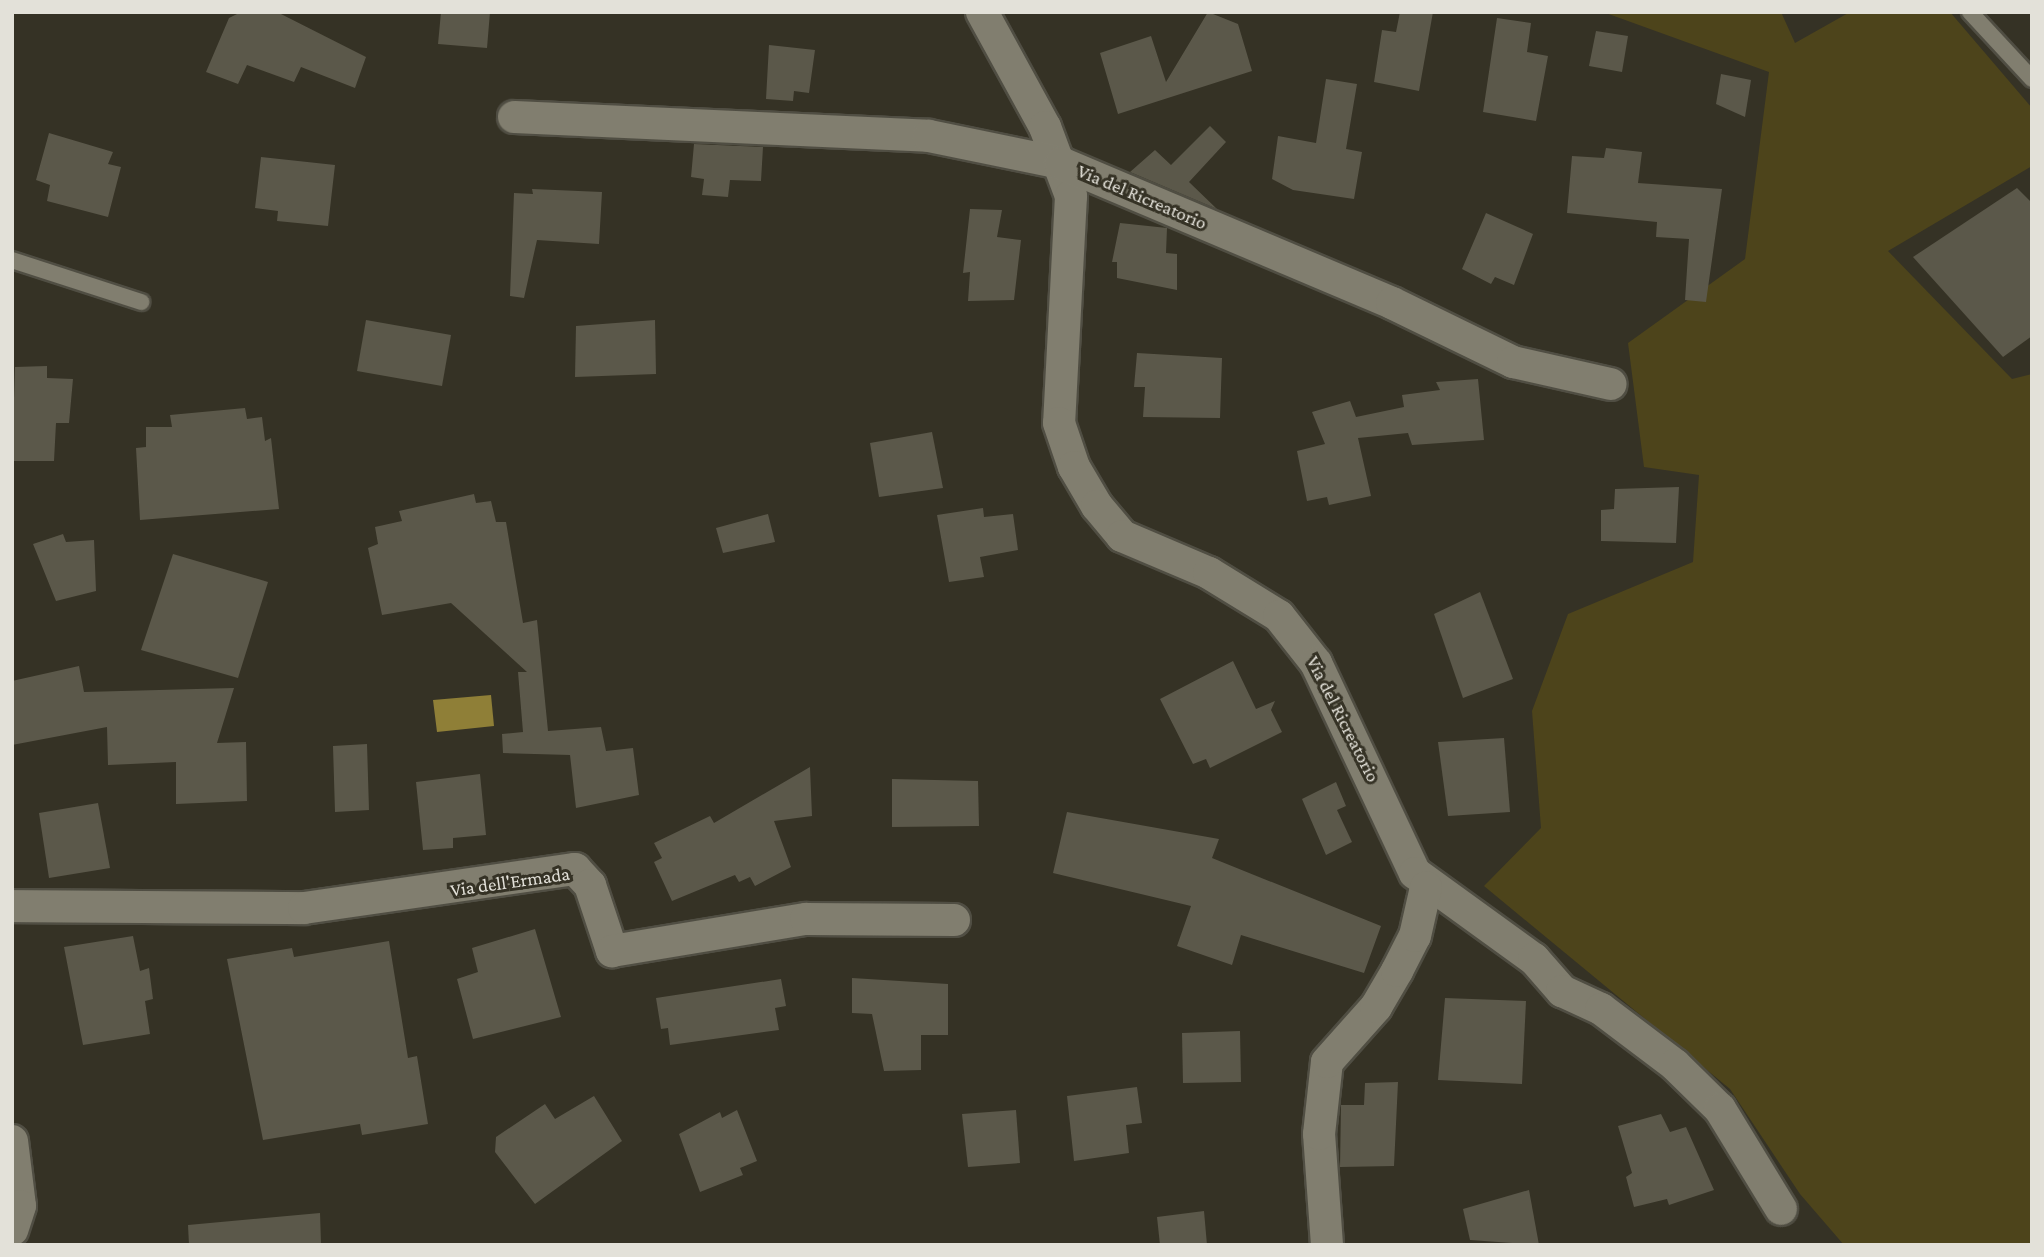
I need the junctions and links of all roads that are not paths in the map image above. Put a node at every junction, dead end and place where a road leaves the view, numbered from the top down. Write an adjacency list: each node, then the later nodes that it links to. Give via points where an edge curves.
1 (982, 12): 5 (street, Via del Ricreatorio)
2 (1970, 12): 3 (lane)
3 (2032, 79)
4 (514, 117): 5 (street, Via del Ricreatorio, via 929,136)
5 (1061, 163): 8 (street, Via del Ricreatorio, via 1392,303 1513,362); 9 (street, Via del Ricreatorio, via 1071,196 1059,423 1074,467 1122,536 1247,592 1300,639)
6 (12, 260): 7 (lane)
7 (141, 302)
8 (1611, 384)
9 (1426, 887): 13 (street, Via del Ricreatorio, via 1534,959 1562,991 1601,1009 1675,1065 1720,1109); 15 (street, via 1415,936 1397,971 1376,1007 1327,1062 1319,1134)
10 (12, 906): 11 (street, Via dell'Ermada, via 304,908 575,869 590,884 612,951 806,919)
11 (954, 920)
12 (12, 1141): 14 (street, via 20,1206)
13 (1781, 1209)
14 (12, 1230)
15 (1327, 1245)

